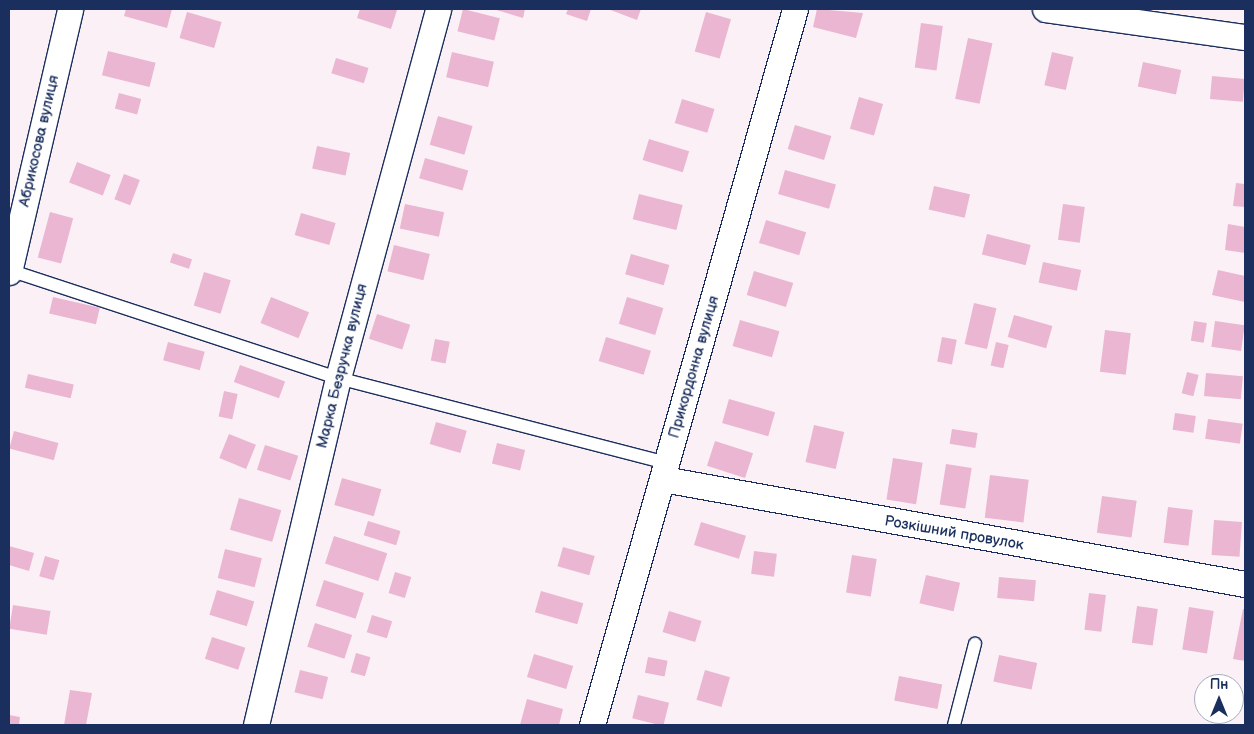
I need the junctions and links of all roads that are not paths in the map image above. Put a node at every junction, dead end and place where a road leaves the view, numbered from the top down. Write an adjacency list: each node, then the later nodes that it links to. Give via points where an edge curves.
1 (70, 9): 6 (street, Абрикосова вулиця)
2 (438, 9): 7 (street, Марка Безручка вулиця)
3 (795, 9): 8 (street, Прикордонна вулиця)
4 (1045, 9): 5 (street)
5 (1245, 37)
6 (9, 271): 7 (lane)
7 (338, 378): 8 (lane); 11 (street, Марка Безручка вулиця)
8 (665, 471): 9 (street, Розкішний провулок); 12 (street, Прикордонна вулиця)
9 (1245, 584)
10 (975, 644): 13 (lane)
11 (256, 725)
12 (592, 725)
13 (954, 725)

